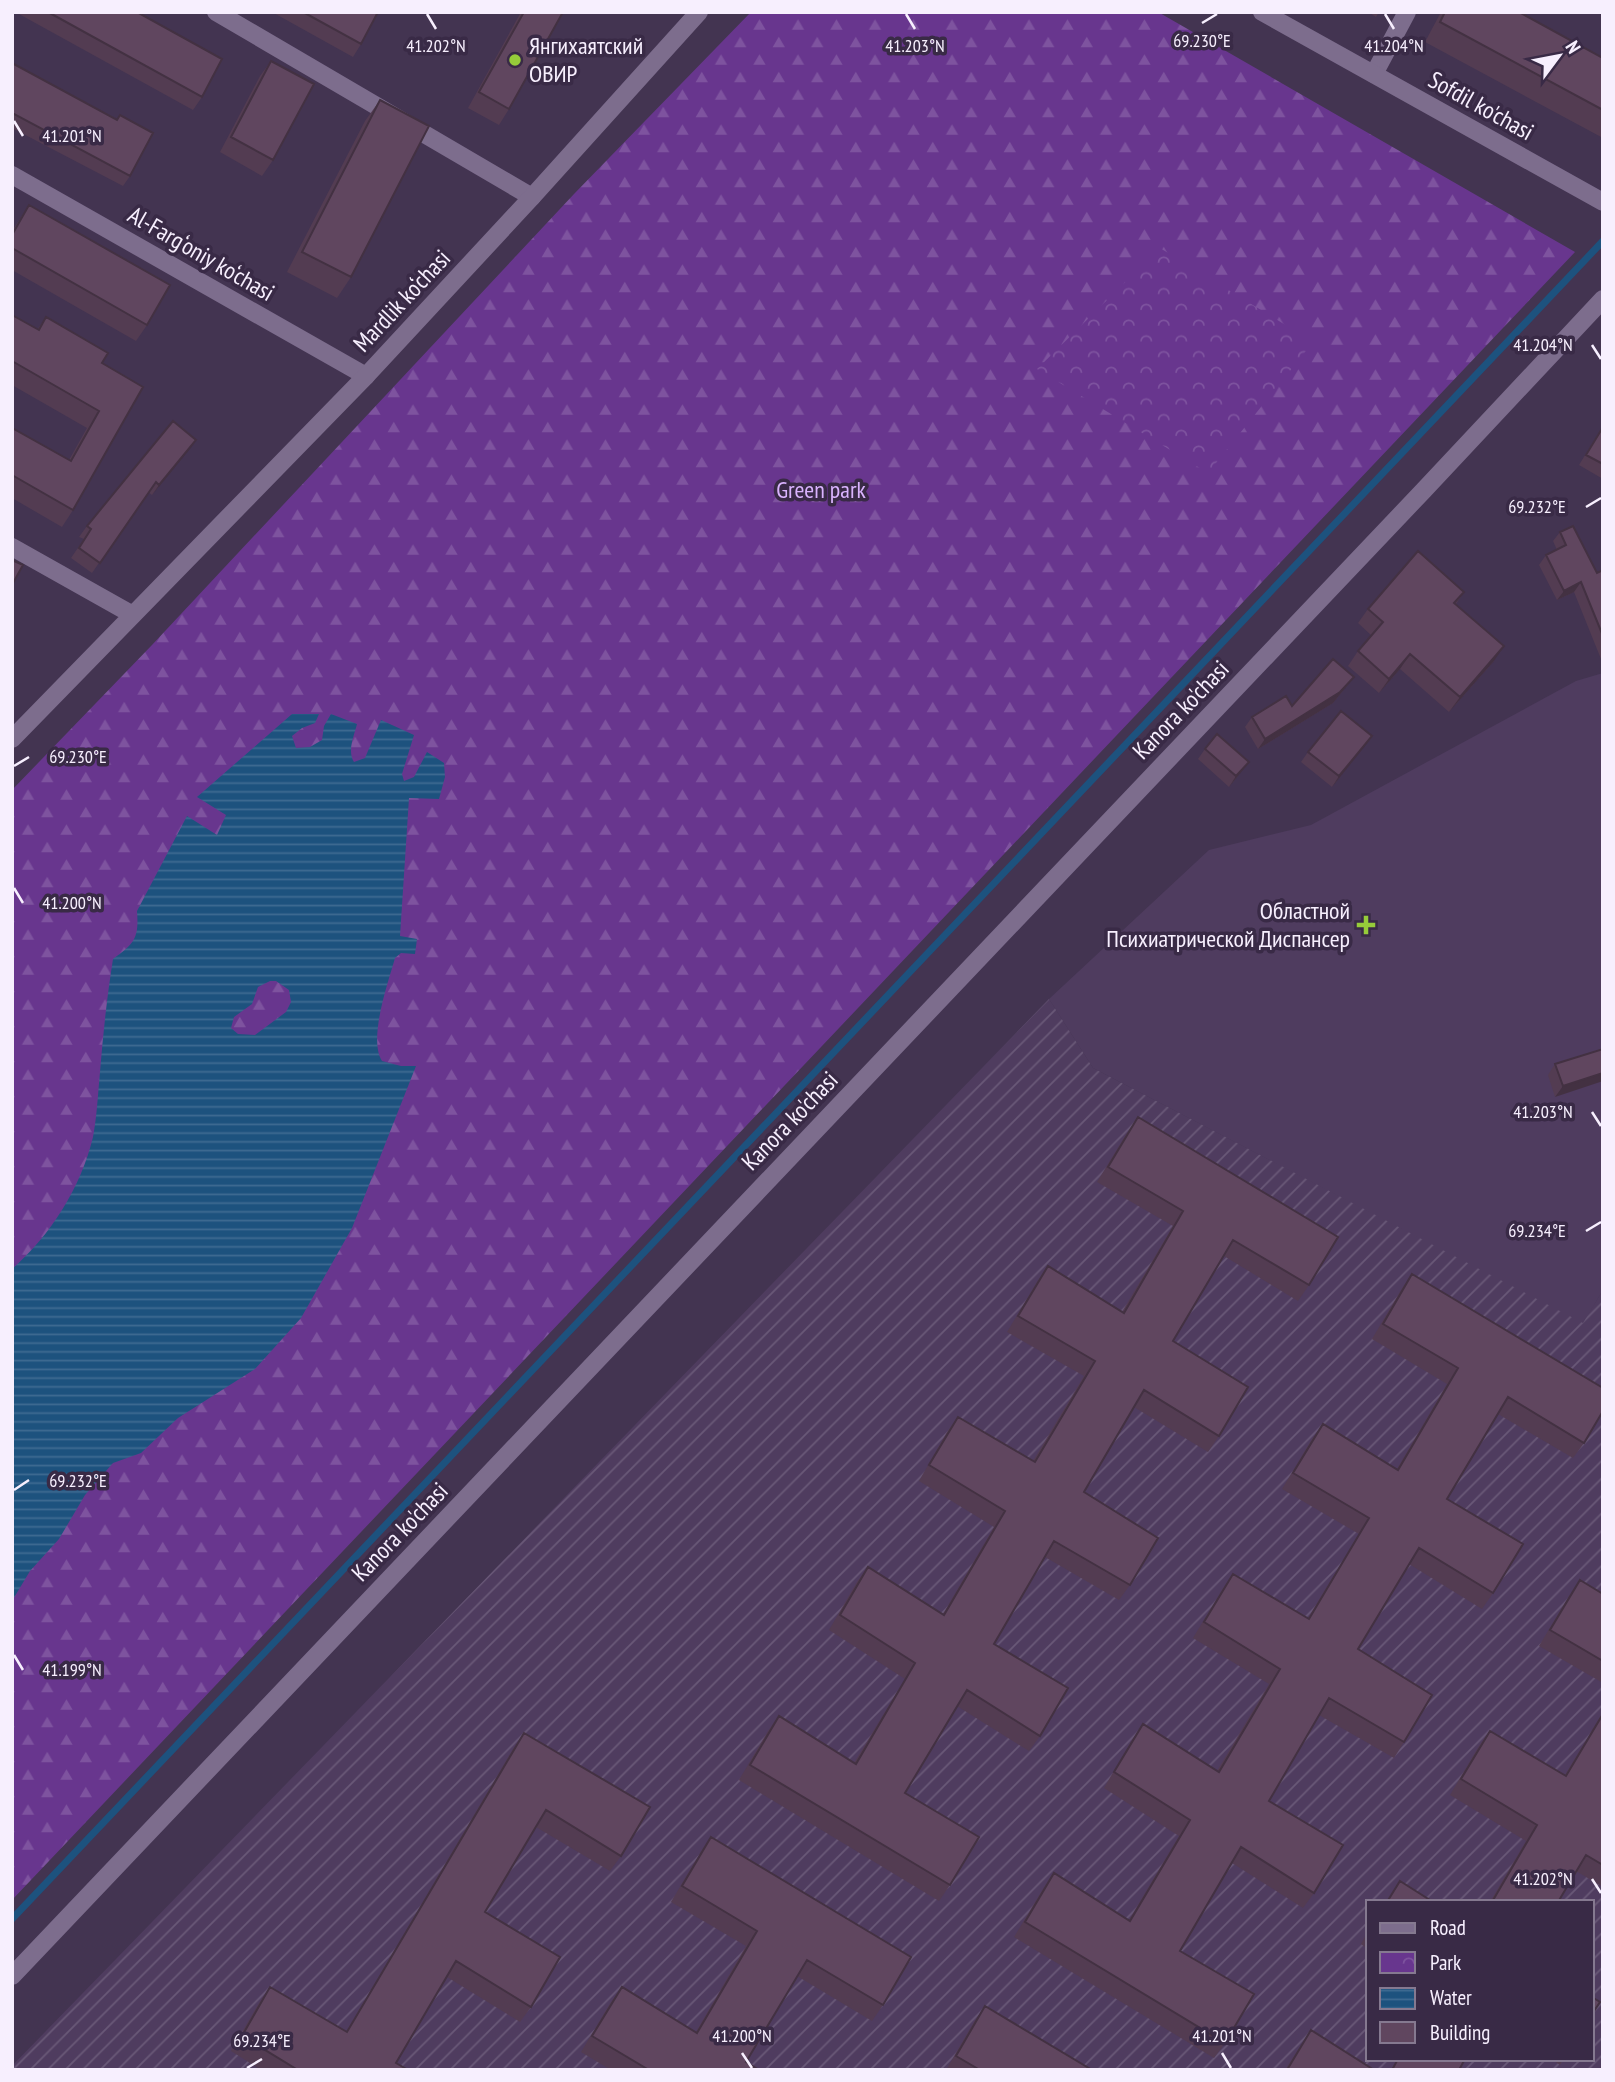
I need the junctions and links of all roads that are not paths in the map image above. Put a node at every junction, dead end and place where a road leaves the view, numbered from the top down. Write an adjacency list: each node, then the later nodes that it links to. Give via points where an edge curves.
1 (216, 12): 7 (street)
2 (699, 12): 7 (street, Mardlik ko‘chasi)
3 (1262, 12): 5 (street, Sofdil ko'chasi)
4 (1407, 12): 5 (street)
5 (1374, 74): 8 (street, Sofdil ko'chasi)
6 (12, 175): 10 (street, Al-Farg‘oniy ko‘chasi)
7 (532, 197): 10 (street, Mardlik ko‘chasi)
8 (1603, 202)
9 (1603, 299): 14 (street, Kanora ko'chasi)
10 (366, 376): 12 (street, Mardlik ko‘chasi)
11 (12, 547): 12 (street)
12 (133, 615): 13 (street, Mardlik ko‘chasi)
13 (12, 739)
14 (12, 1976)

